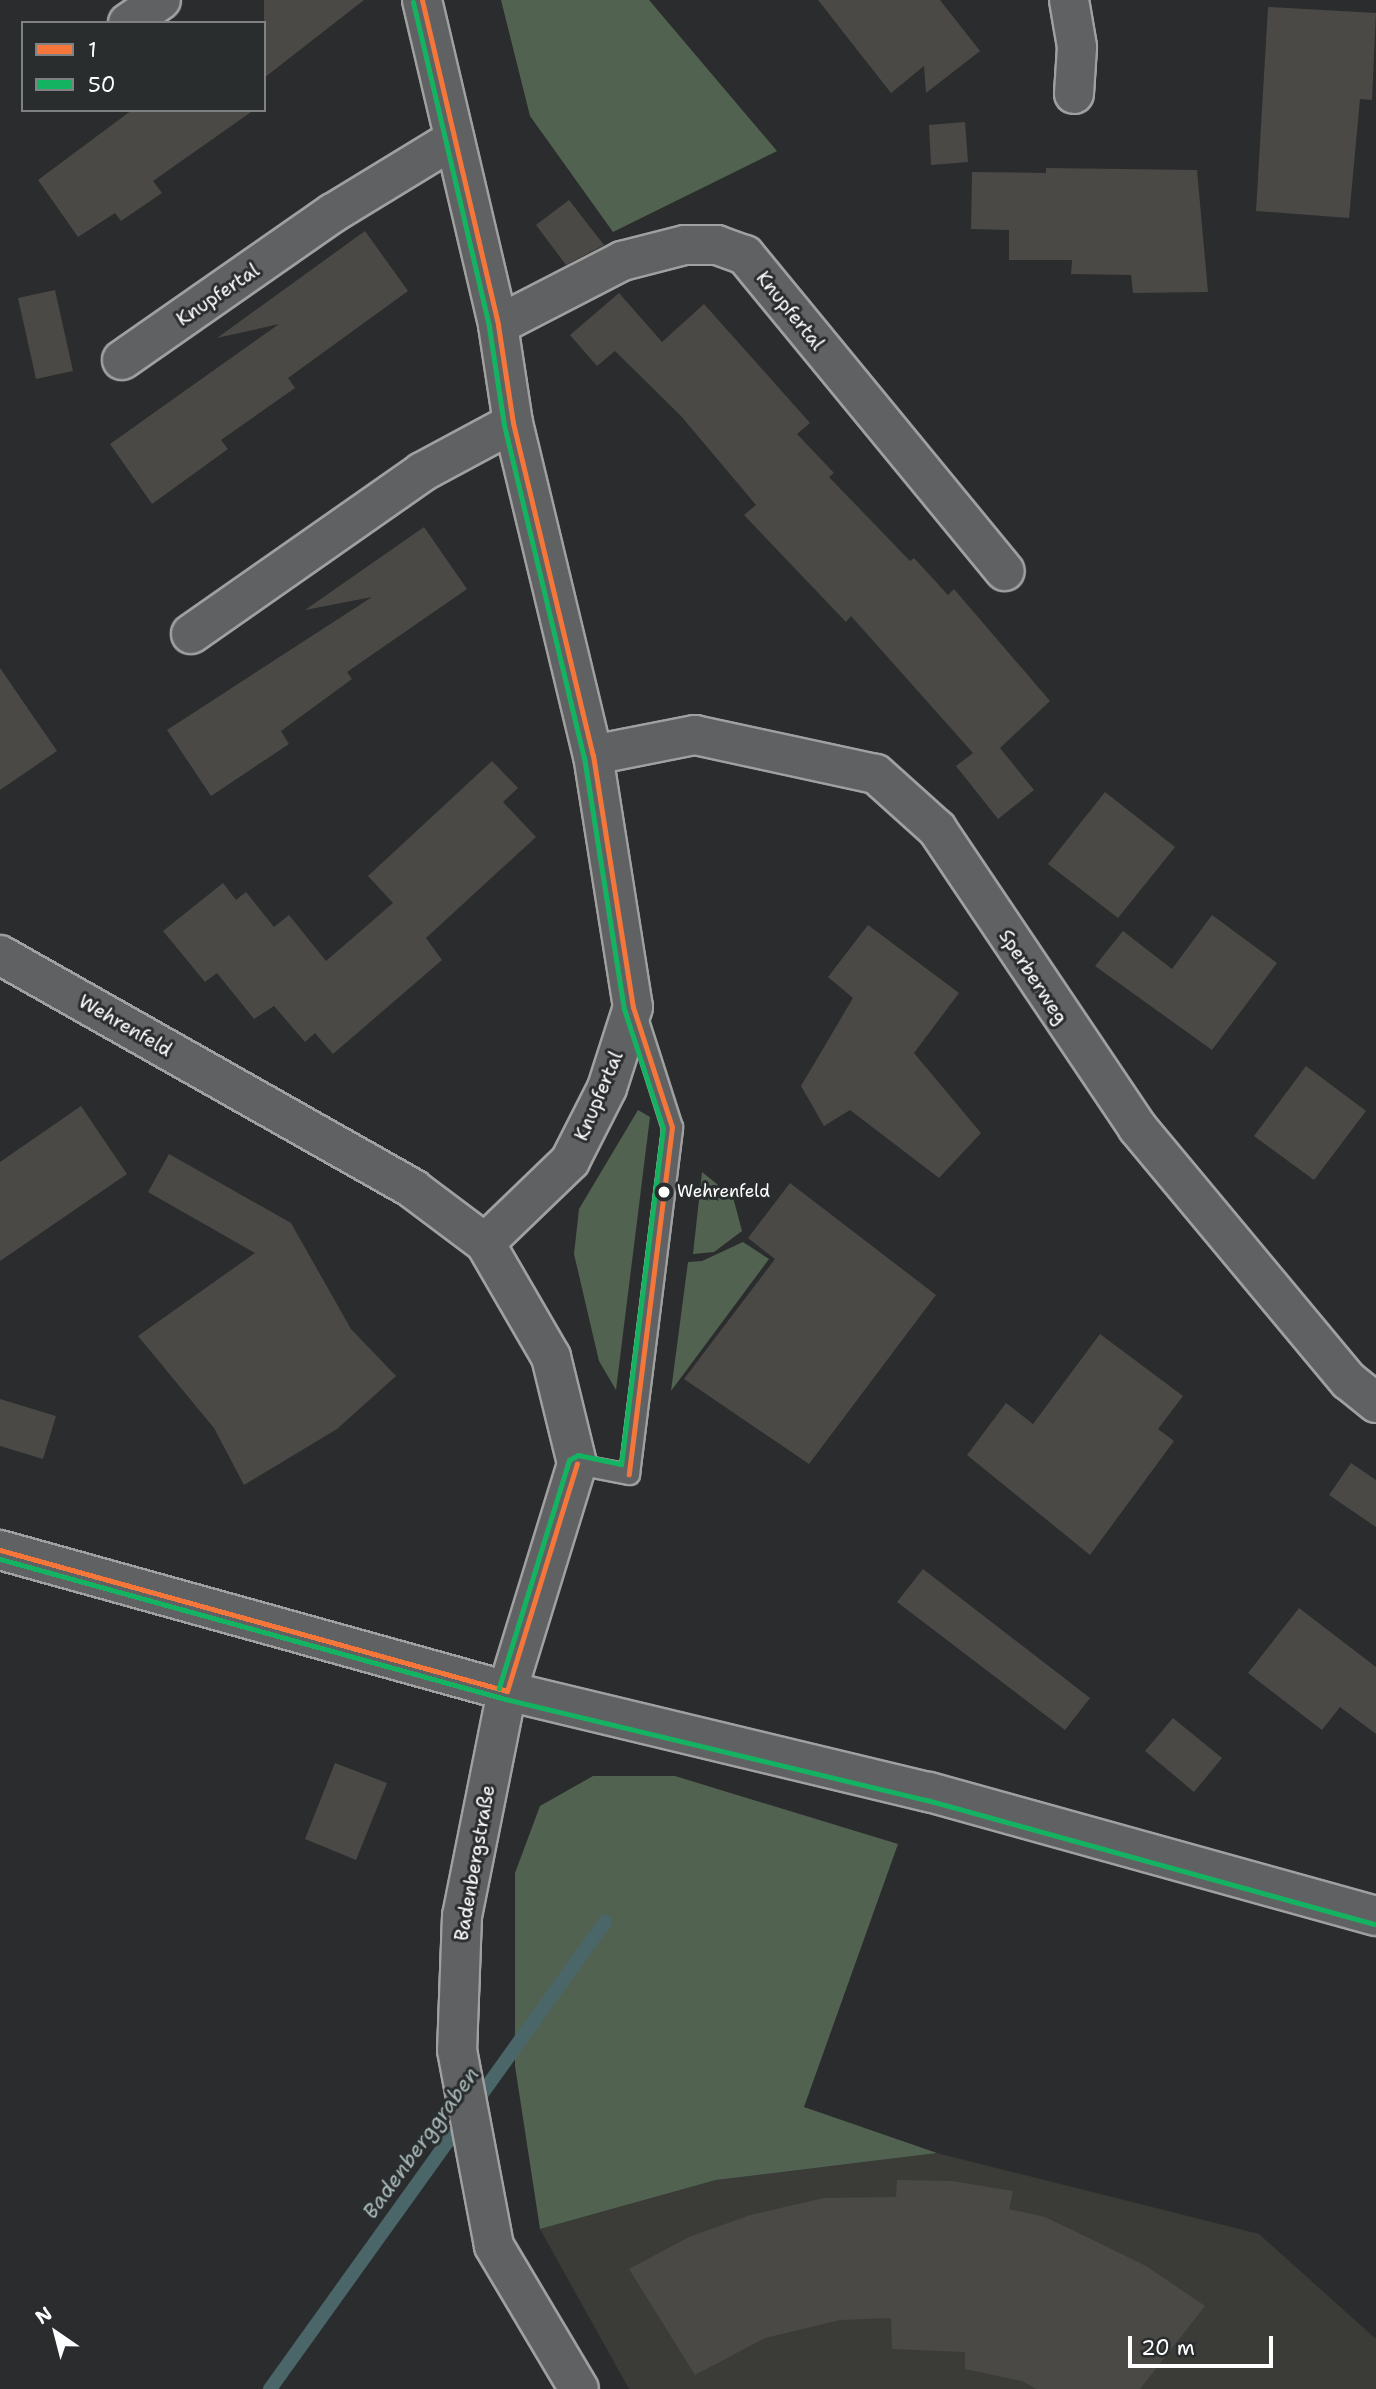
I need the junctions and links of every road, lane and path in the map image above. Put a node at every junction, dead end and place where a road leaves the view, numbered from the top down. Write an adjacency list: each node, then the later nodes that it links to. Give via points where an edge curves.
1 (161, 0): 4 (street)
2 (422, 0): 6 (street, Knupfertal)
3 (1069, 0): 5 (street, via 1077,47)
4 (131, 21)
5 (1074, 94)
6 (454, 139): 7 (street, Knupfertal); 8 (street, Knupfertal, via 333,213)
7 (498, 325): 9 (street, Knupfertal); 10 (street, Knupfertal, via 622,261 684,245 717,245 745,255)
8 (122, 360)
9 (513, 423): 11 (street, via 422,472); 12 (street, Knupfertal)
10 (1005, 571)
11 (191, 634)
12 (593, 755): 14 (street, Knupfertal); 16 (street, Sperberweg, via 695,735 876,774 937,829 1137,1127 1349,1381)
13 (0, 955): 15 (street, Wehrenfeld, via 413,1189)
14 (633, 1007): 15 (street, Knupfertal, via 607,1088 570,1161); 17 (lane, via 672,1127 629,1474)
15 (485, 1243): 17 (street, Wehrenfeld, via 551,1357)
16 (1376, 1403)
17 (577, 1464): 19 (street)
18 (0, 1550): 19 (street)
19 (507, 1691): 20 (street, via 929,1792); 21 (street, Badenbergstraße, via 462,1916 457,2050 494,2246)
20 (1376, 1916)
21 (579, 2389)

